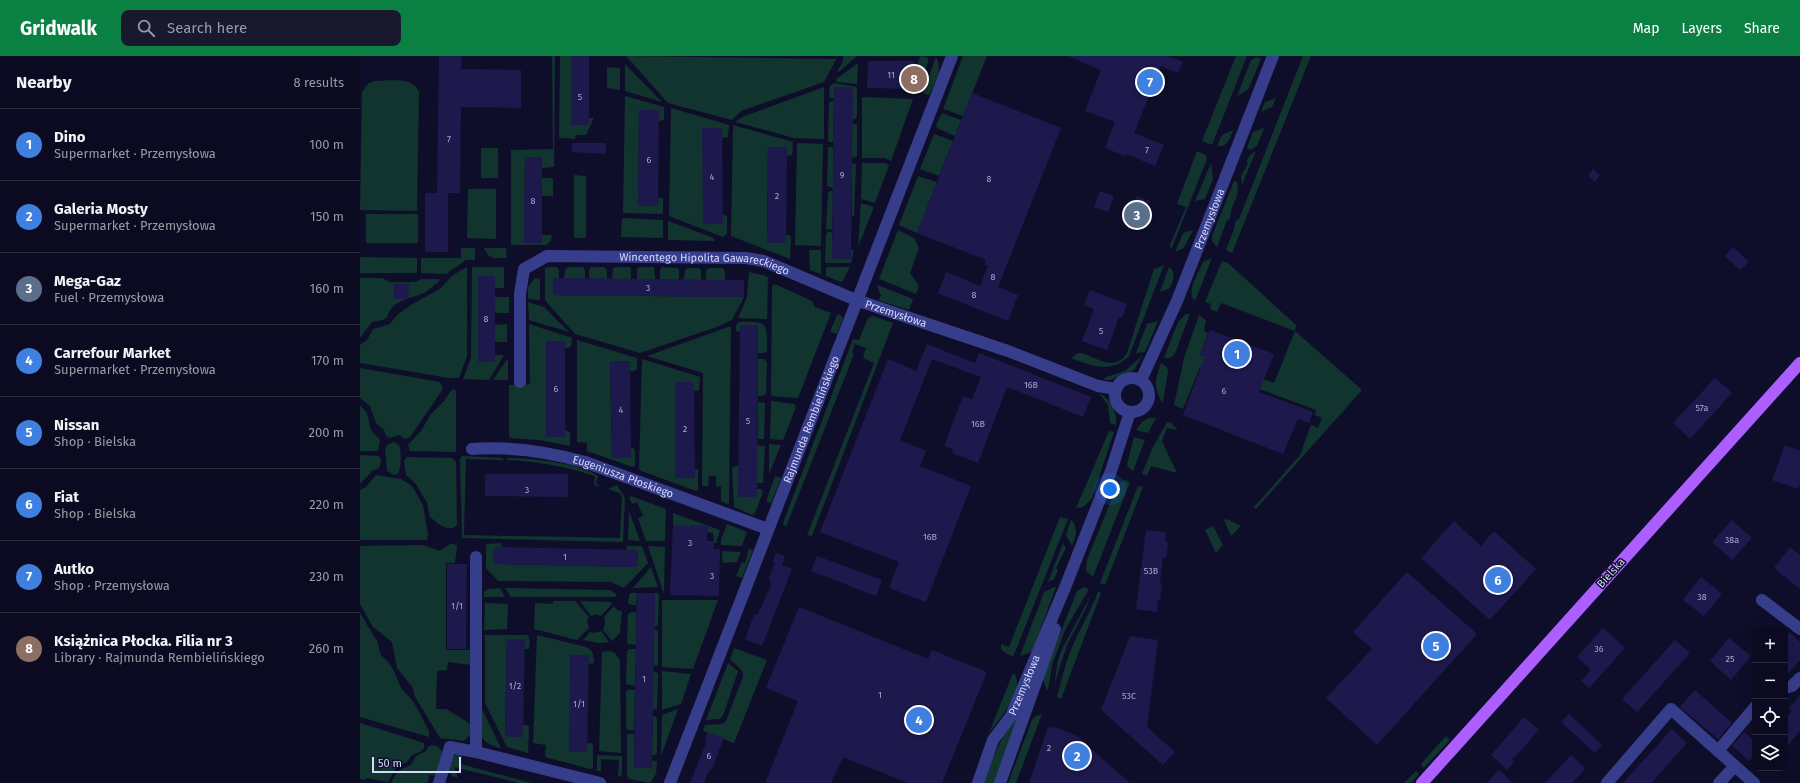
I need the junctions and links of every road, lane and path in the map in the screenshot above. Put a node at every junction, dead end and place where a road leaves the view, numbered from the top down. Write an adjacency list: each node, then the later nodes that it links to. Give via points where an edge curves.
1 (952, 56): 3 (street, Rajmunda Rembielińskiego)
2 (1273, 56): 5 (street, Przemysłowa, via 1177,301)
3 (856, 300): 6 (street, Wincentego Hipolita Gawareckiego, via 764,261 746,258 547,256 524,270 520,294); 7 (street, Przemysłowa, via 913,317 1098,386); 10 (street, Rajmunda Rembielińskiego)
4 (1800, 364): 26 (main road, Bielska)
5 (1141, 380): 7 (street, via 1127,379); 8 (street, via 1147,386 1148,401 1138,411)
6 (520, 382)
7 (1116, 389): 8 (street, via 1118,404)
8 (1130, 412): 12 (street, Przemysłowa, via 1111,471)
9 (472, 449): 10 (street, Eugeniusza Płoskiego, via 503,448 579,460)
10 (768, 529): 23 (street, Rajmunda Rembielińskiego)
11 (476, 557): 19 (street)
12 (1066, 585): 24 (street, Przemysłowa, via 1011,716 993,740); 25 (street, Przemysłowa, via 1055,631)
13 (1762, 600): 14 (street)
14 (1800, 629)
15 (1800, 678): 16 (street)
16 (1788, 687)
17 (1752, 711): 18 (street)
18 (1718, 751): 20 (street); 27 (street, via 1671,710)
19 (476, 752): 21 (street, via 450,747); 22 (street)
20 (1735, 766): 28 (street); 29 (street)
21 (440, 783)
22 (600, 783)
23 (670, 783)
24 (978, 783)
25 (1000, 783)
26 (1422, 783)
27 (1607, 783)
28 (1719, 783)
29 (1754, 783)

